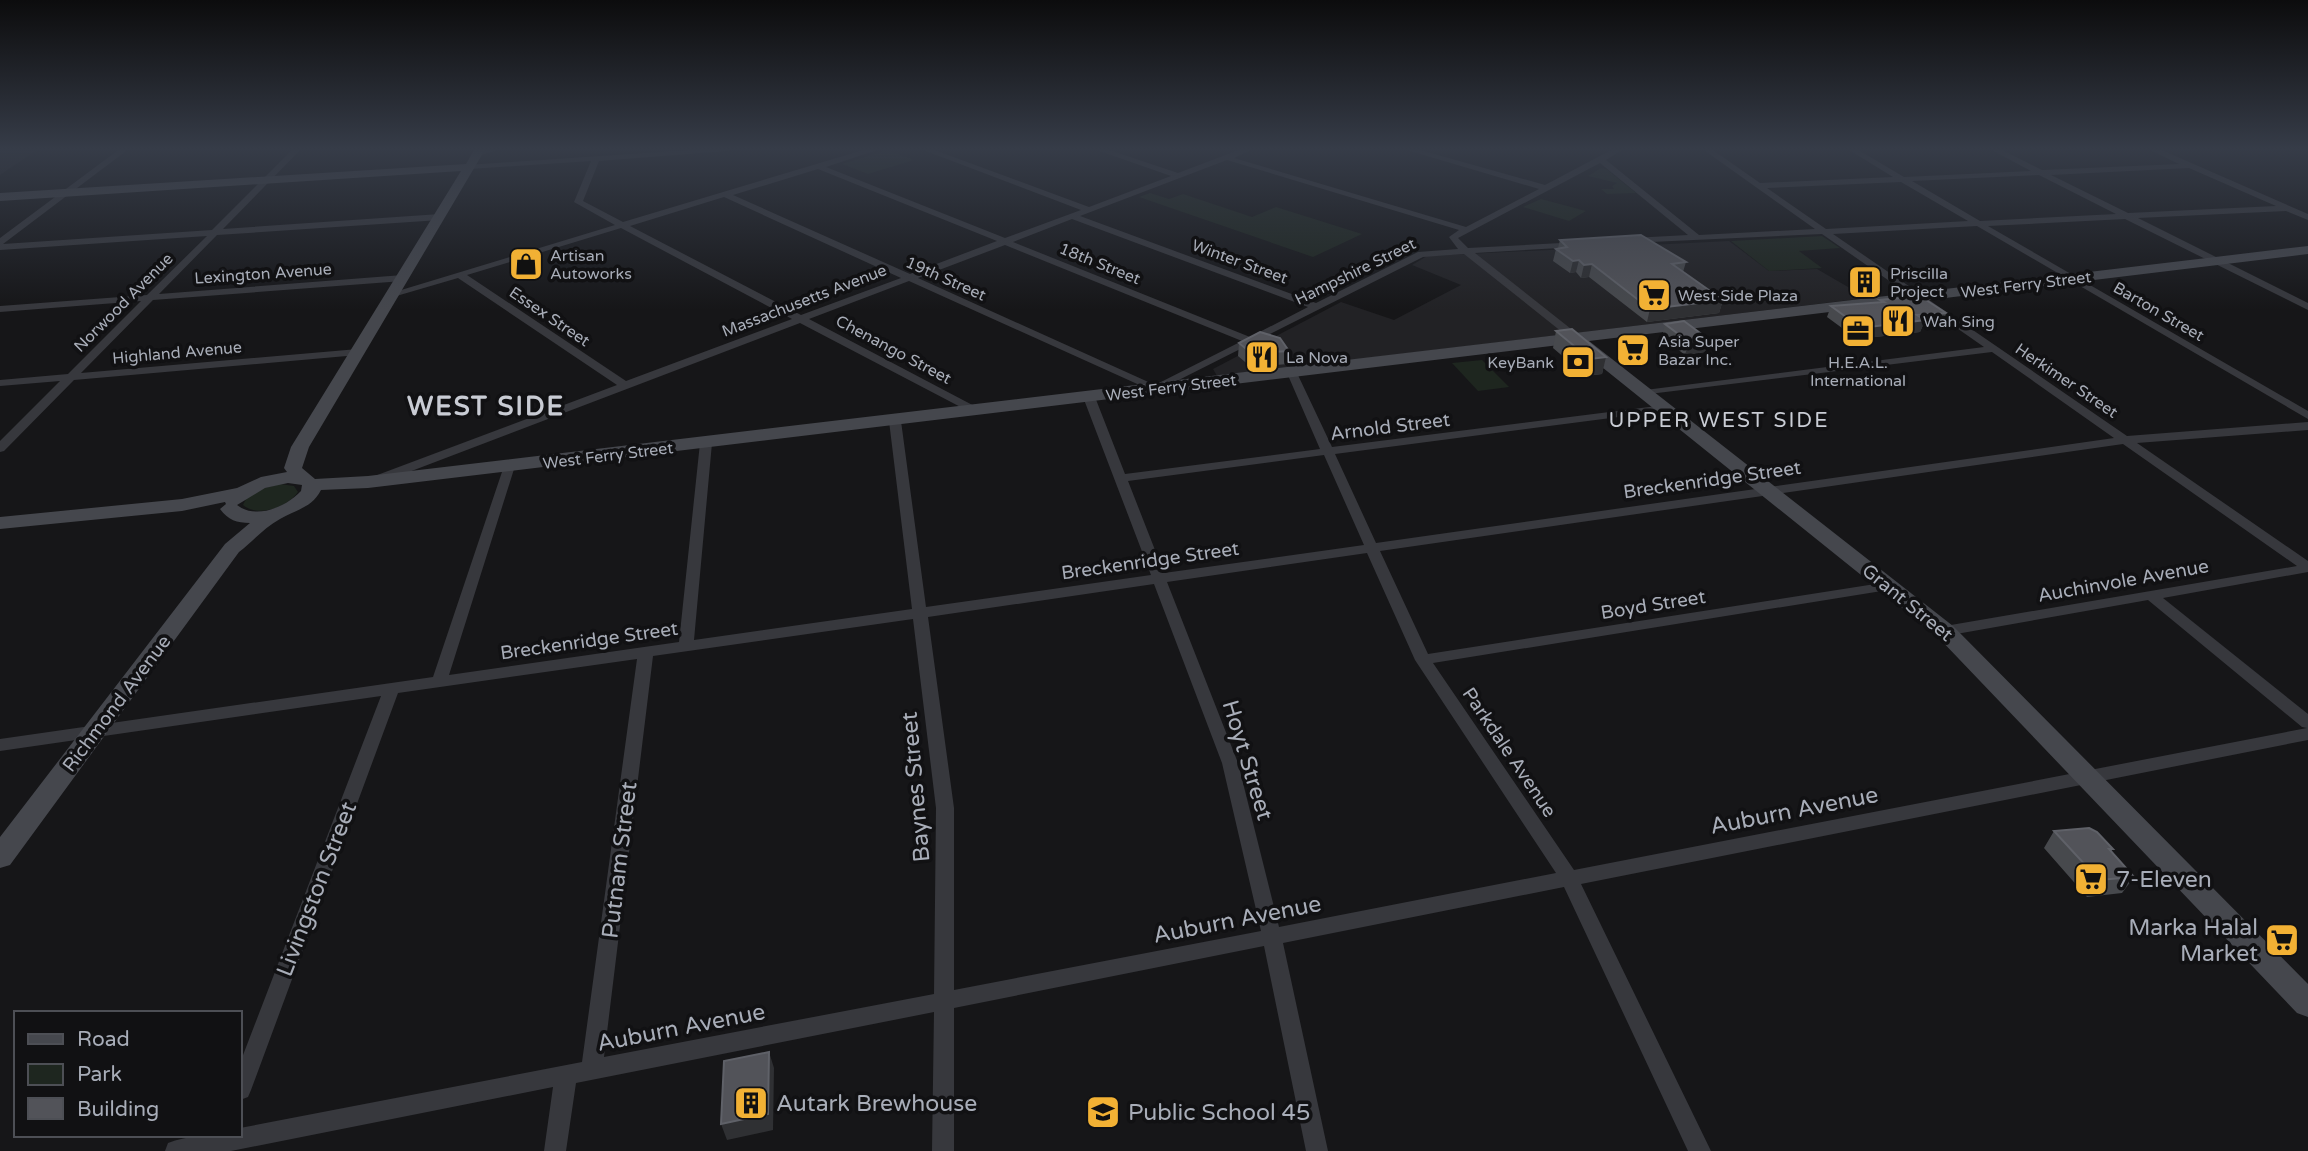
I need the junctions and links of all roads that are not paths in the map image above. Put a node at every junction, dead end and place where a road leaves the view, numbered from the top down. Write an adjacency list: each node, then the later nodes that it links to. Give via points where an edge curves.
1 (54, 202): 29 (street)
2 (245, 202): 27 (street, Norwood Avenue)
3 (449, 202): 20 (street)
4 (578, 202): 24 (street, Chenango Street)
5 (703, 202): 24 (street)
6 (741, 202): 39 (street, 19th Street)
7 (905, 202): 30 (street, 18th Street)
8 (1070, 202): 18 (street)
9 (1110, 202): 18 (street, Massachusetts Avenue)
10 (1374, 202): 25 (street)
11 (1519, 202): 25 (street)
12 (1652, 202): 28 (street)
13 (1780, 202): 26 (street, Herkimer Street)
14 (1940, 202): 23 (street, Barton Street)
15 (2097, 202): 21 (street)
16 (2272, 202): 17 (street)
17 (2287, 208): 21 (street); 22 (street)
18 (1090, 209): 19 (street, Massachusetts Avenue)
19 (1072, 216): 30 (street, Massachusetts Avenue); 44 (street, Winter Street)
20 (440, 217): 27 (street); 38 (street)
21 (2128, 217): 23 (street); 36 (street)
22 (2308, 217)
23 (1977, 224): 26 (street); 40 (street, Barton Street)
24 (623, 225): 37 (street); 47 (street, Chenango Street)
25 (1465, 229): 34 (street, via 1453,237)
26 (1824, 231): 28 (street); 43 (street, Herkimer Street)
27 (215, 232): 33 (street); 42 (street, Norwood Avenue)
28 (1697, 238): 31 (street)
29 (0, 242)
30 (1004, 242): 39 (street, Massachusetts Avenue); 49 (street, 18th Street)
31 (1615, 242)
32 (1587, 243): 34 (street, Hampshire Street)
33 (0, 247)
34 (1464, 249): 44 (street, Hampshire Street, via 1421,254); 48 (street, Grant Street)
35 (2308, 250): 36 (street, West Ferry Street)
36 (2216, 261): 40 (street, West Ferry Street); 45 (street)
37 (459, 274): 41 (street); 55 (street, Essex Street)
38 (403, 278): 41 (street); 42 (street, Lexington Avenue)
39 (908, 278): 47 (street, Massachusetts Avenue); 56 (street, 19th Street)
40 (2072, 278): 43 (street, West Ferry Street); 61 (street, Barton Street)
41 (393, 294): 51 (street)
42 (150, 297): 46 (street, Lexington Avenue); 53 (street, Norwood Avenue)
43 (1919, 297): 48 (street, West Ferry Street); 50 (street, Herkimer Street)
44 (1317, 307): 49 (street, Hampshire Street)
45 (2308, 307)
46 (0, 309)
47 (801, 318): 55 (street, Massachusetts Avenue); 60 (street, Chenango Street)
48 (1576, 338): 52 (street, West Ferry Street); 57 (street, Grant Street)
49 (1252, 341): 56 (street, Hampshire Street)
50 (1994, 349): 57 (street); 64 (street, Herkimer Street)
51 (358, 352): 53 (street, Highland Avenue); 66 (street)
52 (1292, 373): 56 (street, West Ferry Street); 68 (street, Parkdale Avenue)
53 (71, 377): 54 (street, Highland Avenue); 67 (street, Norwood Avenue)
54 (0, 383)
55 (624, 385): 72 (street, Massachusetts Avenue)
56 (1155, 389): 58 (street, West Ferry Street)
57 (1645, 393): 59 (street, Grant Street)
58 (1089, 397): 60 (street, West Ferry Street); 70 (street, Hoyt Street)
59 (1665, 408): 68 (street, Arnold Street); 74 (street, Grant Street)
60 (976, 411): 62 (street, West Ferry Street)
61 (2308, 416)
62 (895, 421): 65 (street, West Ferry Street); 87 (street, Baynes Street)
63 (2308, 426): 64 (street, Breckenridge Street)
64 (2125, 440): 74 (street, Breckenridge Street); 83 (street, Herkimer Street)
65 (706, 443): 69 (street, West Ferry Street); 89 (street)
66 (300, 447): 71 (street, via 293,468); 73 (street)
67 (0, 448)
68 (1327, 452): 70 (street, Arnold Street); 81 (street, Parkdale Avenue)
69 (509, 466): 72 (street, West Ferry Street); 92 (street)
70 (1119, 478): 84 (street, Hoyt Street)
71 (307, 482): 72 (street, West Ferry Street); 73 (street, West Ferry Street, via 286,478); 76 (street, via 311,492)
72 (368, 482): 76 (street, West Ferry Street)
73 (261, 483): 75 (street)
74 (1768, 491): 81 (street, Breckenridge Street); 85 (street, Grant Street)
75 (243, 492): 77 (street); 78 (street, via 233,500)
76 (301, 503): 79 (street, West Ferry Street)
77 (183, 505): 78 (street); 80 (street)
78 (235, 513): 79 (street); 82 (street, Richmond Avenue)
79 (274, 514): 82 (street, Richmond Avenue)
80 (0, 523)
81 (1370, 547): 84 (street, Breckenridge Street); 91 (street, Parkdale Avenue)
82 (232, 548): 95 (street, Richmond Avenue)
83 (2308, 568): 86 (street, Auchinvole Avenue)
84 (1161, 578): 87 (street, Breckenridge Street); 101 (street, Hoyt Street, via 1230,763)
85 (1888, 586): 88 (street, Grant Street); 91 (street, Boyd Street)
86 (2151, 595): 88 (street, Auchinvole Avenue); 94 (street)
87 (920, 614): 89 (street, Breckenridge Street); 102 (street, Baynes Street, via 945,808)
88 (1945, 631): 98 (street, Grant Street)
89 (686, 645): 90 (street, Breckenridge Street)
90 (646, 651): 92 (street, Breckenridge Street); 104 (street, Putnam Street)
91 (1423, 660): 100 (street, Parkdale Avenue)
92 (439, 682): 93 (street, Breckenridge Street)
93 (392, 688): 95 (street, Breckenridge Street); 106 (street, Livingston Street)
94 (2308, 723)
95 (95, 732): 97 (street, Breckenridge Street); 99 (street, Richmond Avenue)
96 (2308, 734): 98 (street, Auburn Avenue)
97 (0, 745)
98 (2088, 778): 100 (street, Auburn Avenue); 103 (street, Grant Street)
99 (0, 857)
100 (1570, 879): 101 (street, Auburn Avenue); 112 (street, Parkdale Avenue)
101 (1272, 937): 102 (street, Auburn Avenue); 111 (street, Hoyt Street)
102 (946, 1000): 104 (street, Auburn Avenue); 110 (street, Baynes Street)
103 (2308, 1004)
104 (592, 1070): 105 (street, Auburn Avenue)
105 (566, 1074): 107 (street, Auburn Avenue); 109 (street)
106 (242, 1085)
107 (220, 1143): 108 (street, Auburn Avenue)
108 (176, 1151)
109 (555, 1151)
110 (943, 1151)
111 (1317, 1151)
112 (1700, 1151)

